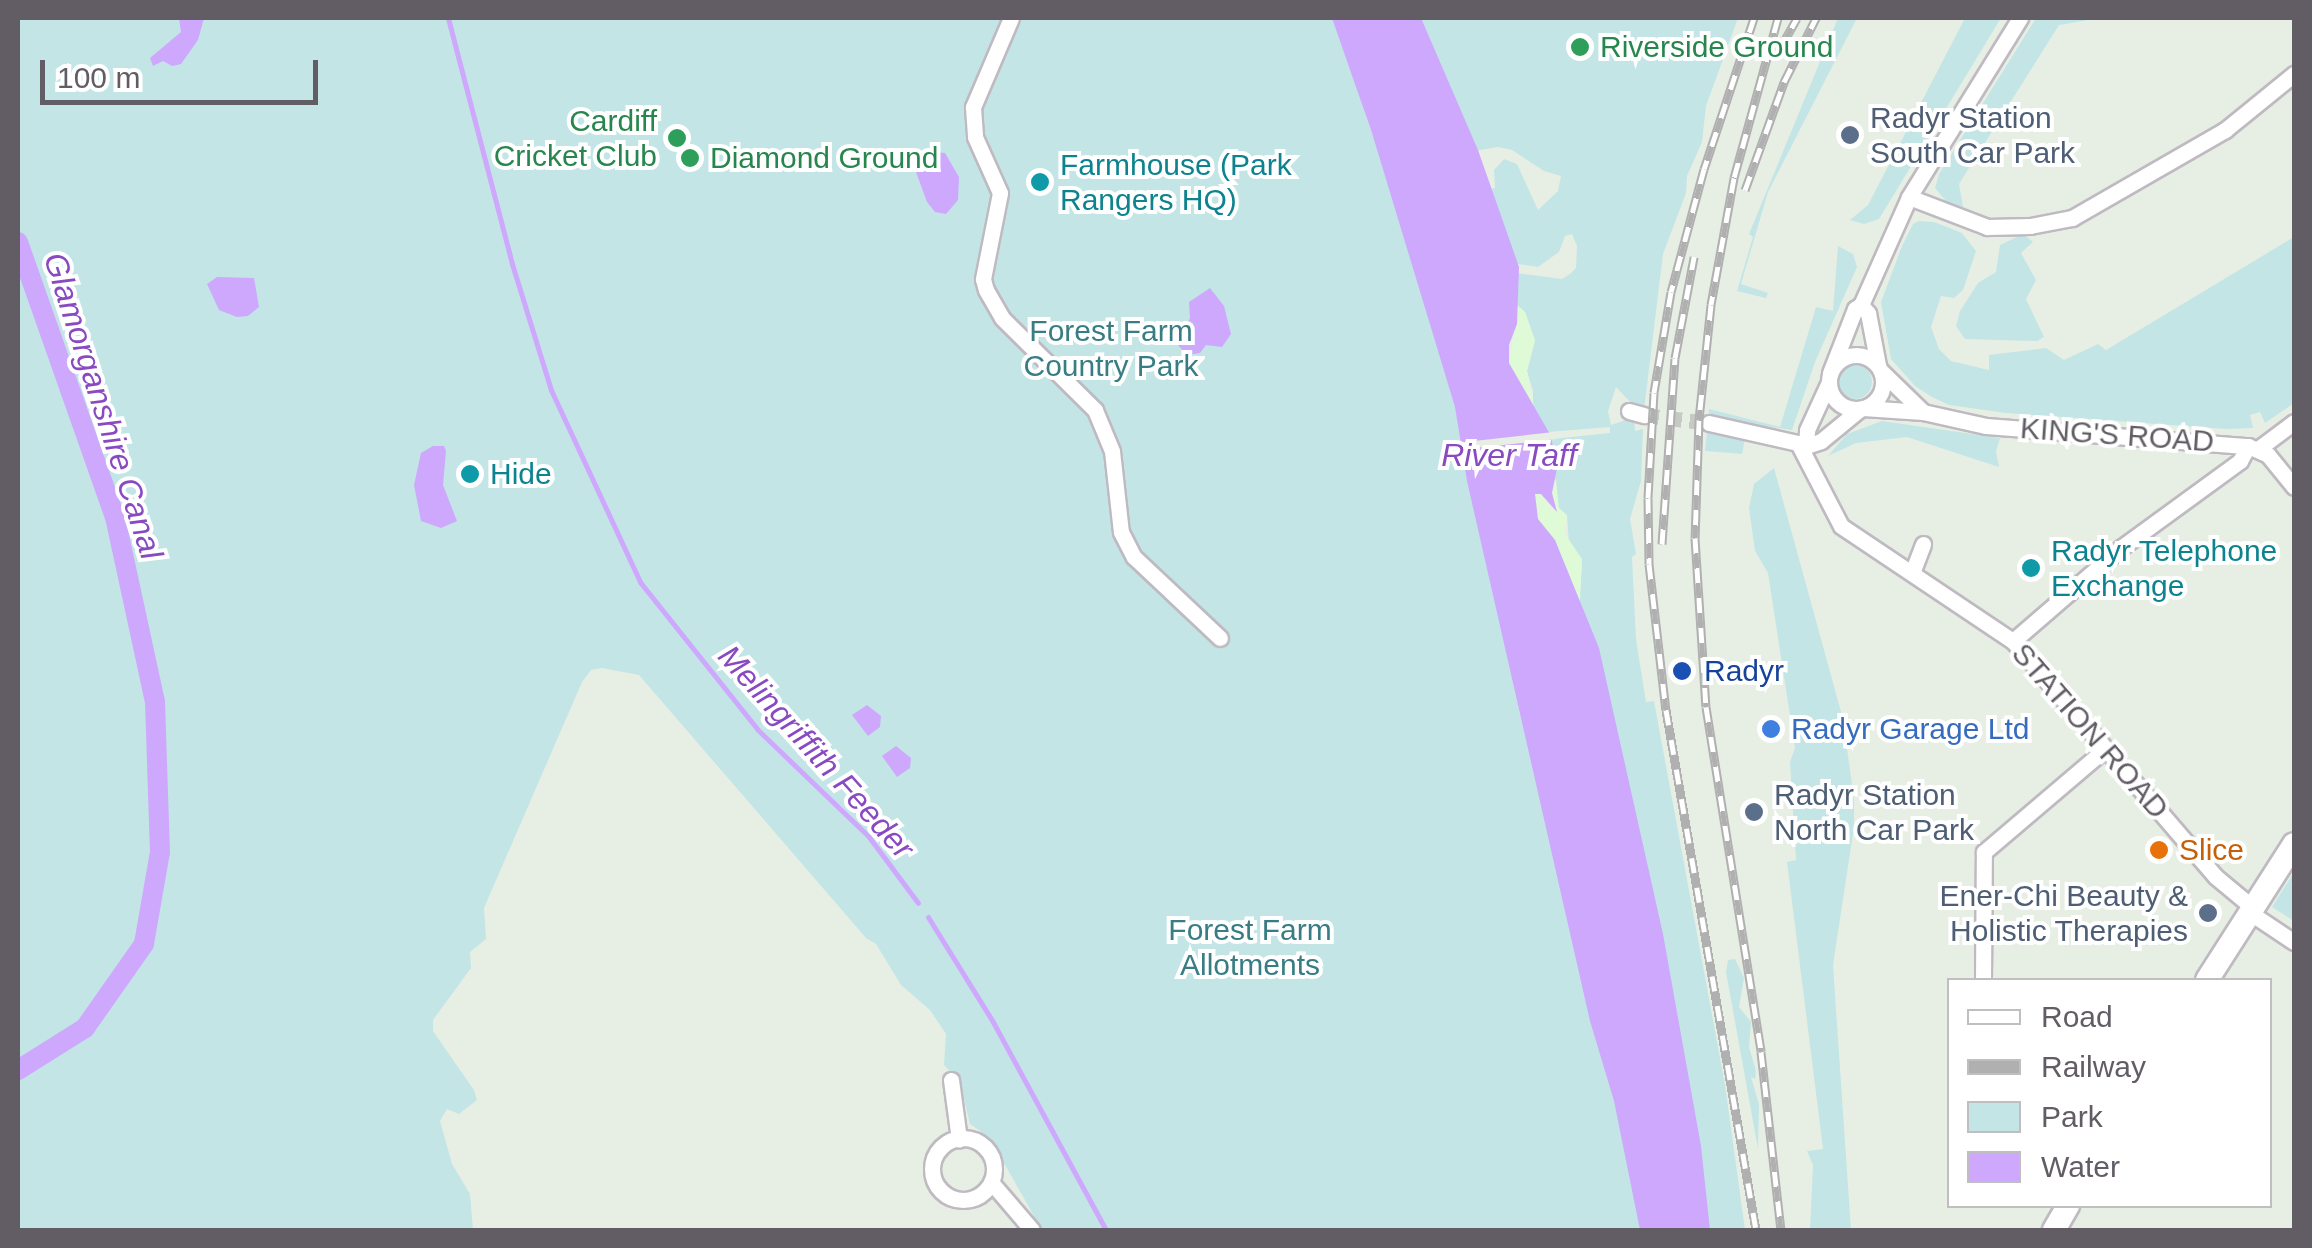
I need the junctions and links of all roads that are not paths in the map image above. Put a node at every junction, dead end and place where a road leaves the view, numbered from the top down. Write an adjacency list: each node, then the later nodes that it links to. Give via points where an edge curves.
1 (1011, 18): 17 (street, via 973,106 975,136 1000,193 986,290 1002,318 1095,410 1112,451 1120,532 1134,557)
2 (2020, 18): 4 (street)
3 (2294, 74): 4 (street, via 2226,130 2072,218 1987,227)
4 (1909, 197): 5 (street)
5 (1861, 305): 6 (street); 7 (street)
6 (1880, 368): 7 (street, via 1866,356 1849,355); 8 (street, via 1880,395); 9 (street)
7 (1829, 378): 8 (street, via 1840,404); 12 (street)
8 (1861, 408): 9 (street, KING'S ROAD); 12 (street)
9 (1923, 412): 13 (street, KING'S ROAD, via 1986,426)
10 (2294, 422): 13 (street)
11 (1709, 423): 12 (street)
12 (1805, 446): 16 (street, STATION ROAD, via 1842,526)
13 (2253, 448): 14 (street, KING'S ROAD, via 2275,462); 18 (street, via 2122,547)
14 (2294, 487)
15 (1923, 544): 16 (street)
16 (1912, 574): 18 (street, STATION ROAD)
17 (1220, 638)
18 (2013, 642): 19 (street, STATION ROAD)
19 (2105, 749): 21 (street, STATION ROAD); 23 (street, via 1984,852)
20 (2294, 844): 21 (main road)
21 (2250, 910): 22 (street, STATION ROAD); 24 (main road)
22 (2294, 942)
23 (1983, 978)
24 (2207, 978)
25 (951, 1080): 26 (street)
26 (959, 1139): 27 (street, via 989,1151); 27 (street, via 935,1155 938,1186 965,1200)
27 (991, 1182): 29 (street)
28 (2067, 1208): 30 (main road)
29 (1032, 1230)
30 (2054, 1230)

